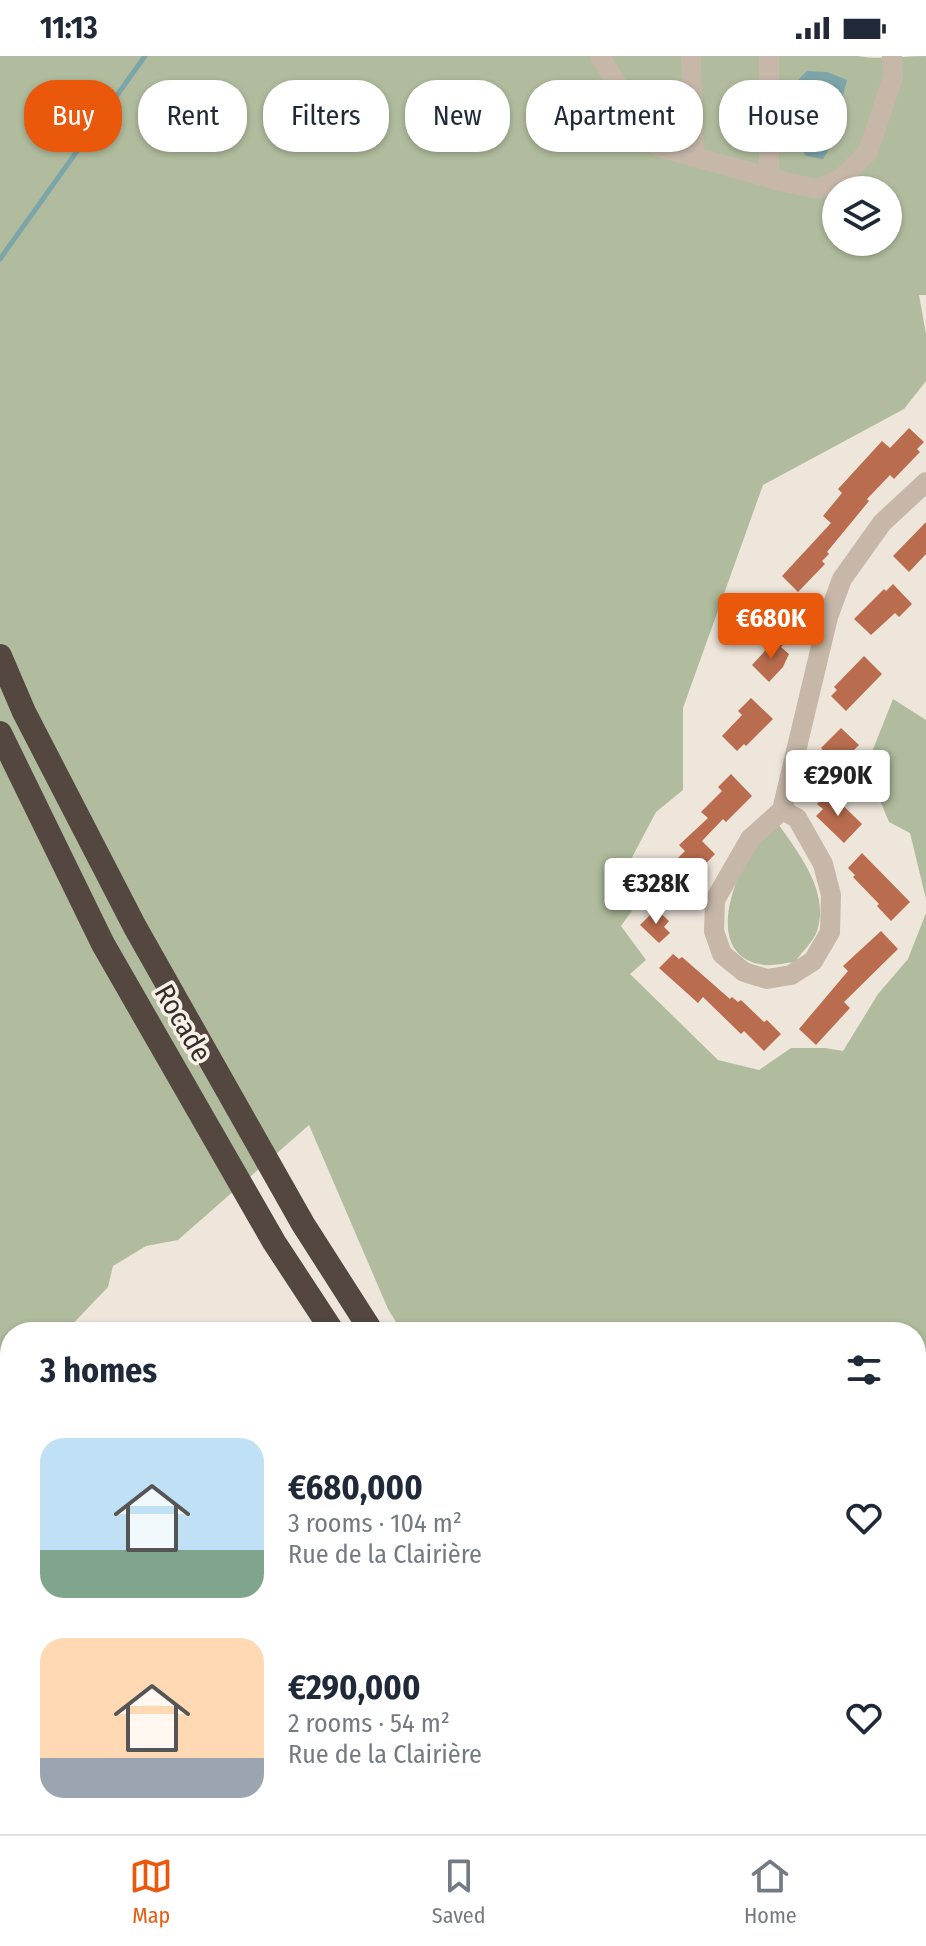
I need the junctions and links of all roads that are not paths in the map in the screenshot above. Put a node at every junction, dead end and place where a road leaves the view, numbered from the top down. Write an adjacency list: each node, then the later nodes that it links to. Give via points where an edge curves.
1 (600, 56): 5 (street, via 659,147)
2 (691, 56): 5 (street)
3 (769, 56): 6 (street)
4 (892, 56): 6 (street, via 893,77 868,152 842,178 818,189)
5 (694, 157): 6 (street)
6 (769, 178)
7 (926, 482): 10 (street, via 882,523 842,579)
8 (0, 656): 12 (highway, via 135,927 303,1224)
9 (0, 733): 11 (highway, Rocade, via 103,944 274,1242)
10 (782, 810): 10 (street, via 750,839 715,900 714,931 722,954 744,972 767,979 791,975 813,961 830,932 831,895 823,864 797,818)
11 (326, 1322)
12 (366, 1322)

